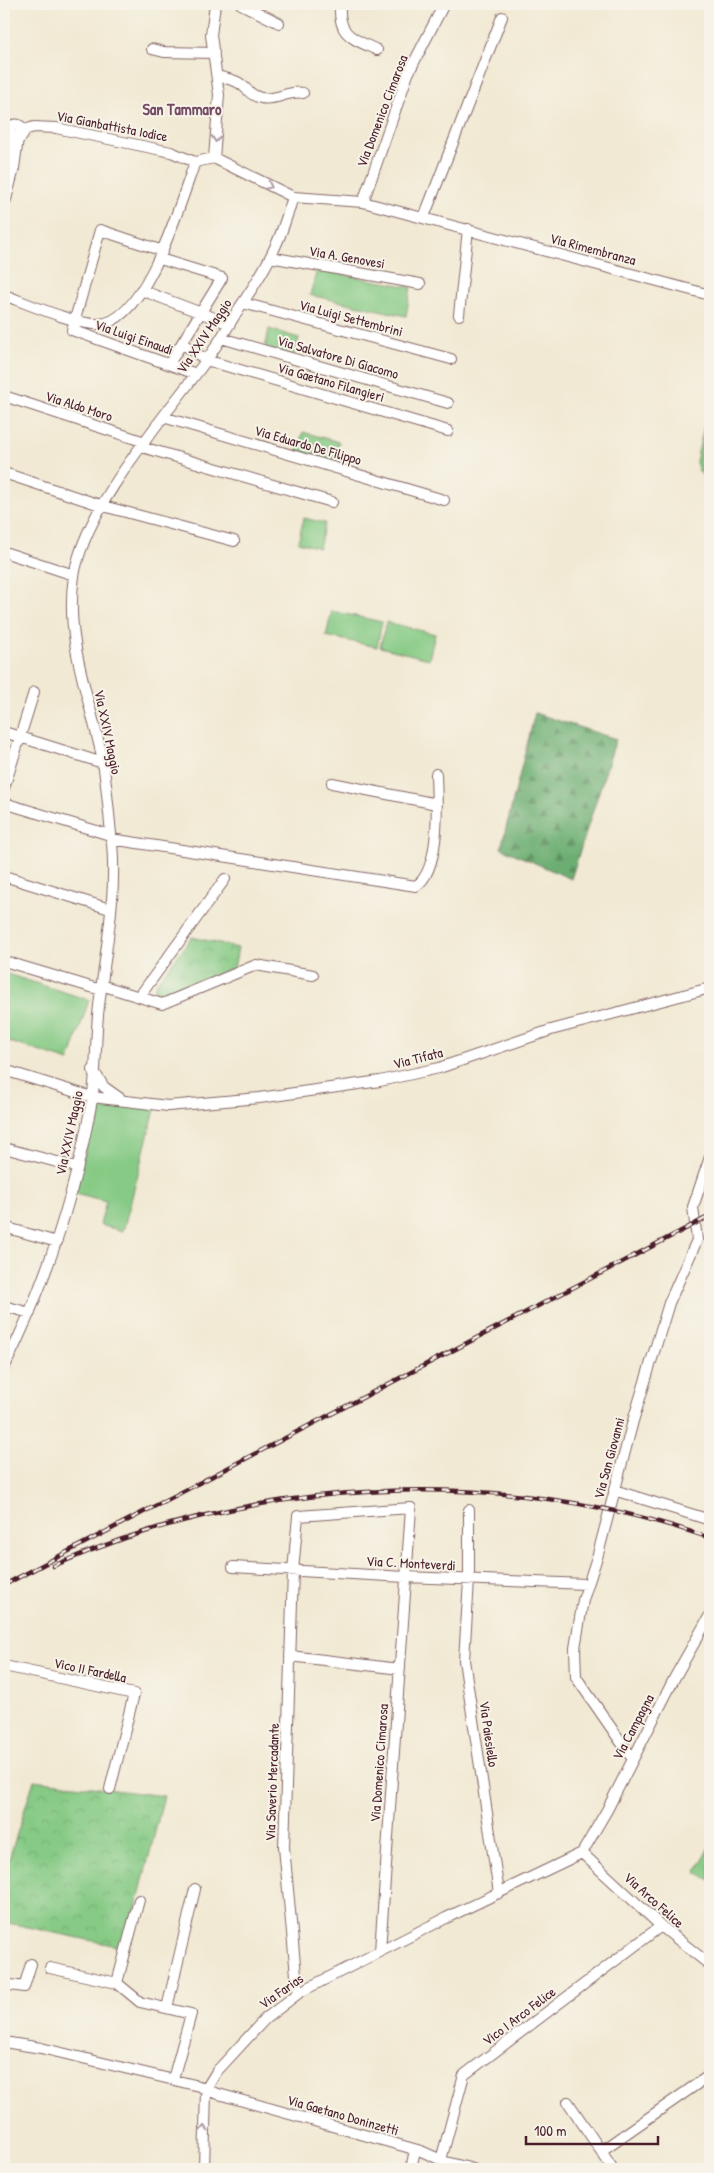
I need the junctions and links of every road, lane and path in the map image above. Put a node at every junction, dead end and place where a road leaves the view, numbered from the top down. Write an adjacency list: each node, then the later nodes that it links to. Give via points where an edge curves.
1 (216, 4): 9 (street, via 211,35)
2 (241, 4): 6 (street)
3 (340, 4): 8 (street, via 343,29 349,36)
4 (444, 4): 17 (street, Via Domenico Cimarosa, via 408,74)
5 (502, 17): 18 (street)
6 (279, 23)
7 (152, 49): 9 (street)
8 (377, 50)
9 (214, 53): 10 (street)
10 (217, 76): 11 (street, via 237,82 247,92 259,97 270,99); 13 (street, one-way to 13, via 219,95)
11 (303, 93)
12 (13, 130): 14 (street, Via Gianbattista Iodice, via 56,128 170,152); 16 (street, via 12,168)
13 (214, 158): 14 (street); 15 (street, one-way to 15)
14 (195, 162): 20 (street)
15 (293, 197): 17 (street, Via Rimembranza); 21 (street, Via XXIV Maggio)
16 (4, 199)
17 (363, 202): 18 (street, Via Rimembranza)
18 (424, 217): 19 (street, Via Rimembranza)
19 (468, 230): 25 (street, Via Rimembranza); 28 (street)
20 (162, 255): 23 (street); 27 (street, via 222,278); 29 (street, via 100,230)
21 (270, 256): 22 (street, Via A. Genovesi); 26 (street, Via XXIV Maggio)
22 (420, 284)
23 (141, 290): 27 (street); 29 (street, via 128,308 108,324 97,325)
24 (4, 295): 29 (street)
25 (710, 295)
26 (243, 303): 30 (street, Via XXIV Maggio); 33 (street, Via Luigi Settembrini)
27 (201, 312): 30 (street); 32 (street)
28 (459, 315)
29 (75, 319): 35 (street, Via Luigi Einaudi, via 72,330)
30 (230, 324): 31 (street, Via XXIV Maggio)
31 (221, 338): 34 (street, Via XXIV Maggio); 38 (street, Via Salvatore Di Giacomo)
32 (182, 343): 34 (street, Via Gaetano Filangieri); 35 (street)
33 (451, 359)
34 (206, 360): 36 (street, Via XXIV Maggio); 40 (street, Via Gaetano Filangieri)
35 (169, 364): 36 (street, Via Luigi Einaudi)
36 (196, 374): 39 (street, Via XXIV Maggio)
37 (4, 396): 41 (street, Via Aldo Moro)
38 (448, 403)
39 (164, 417): 41 (street, Via XXIV Maggio); 43 (street, Via Eduardo De Filippo)
40 (448, 431)
41 (143, 444): 44 (street, Via Aldo Moro); 45 (street, Via XXIV Maggio)
42 (4, 473): 45 (street)
43 (444, 500)
44 (332, 502)
45 (103, 506): 46 (street); 48 (street, Via XXIV Maggio, via 87,534)
46 (234, 541)
47 (4, 552): 48 (street)
48 (74, 575): 52 (street, Via XXIV Maggio, via 74,644)
49 (34, 692): 51 (street)
50 (4, 732): 51 (street)
51 (19, 737): 52 (street); 55 (street)
52 (103, 763): 58 (street, Via XXIV Maggio)
53 (436, 774): 57 (street)
54 (332, 783): 57 (street)
55 (4, 788)
56 (4, 803): 58 (street)
57 (437, 804): 58 (street, via 436,837 430,862 426,875 416,886)
58 (111, 837): 61 (street, Via XXIV Maggio)
59 (4, 876): 61 (street)
60 (225, 879): 66 (street)
61 (110, 909): 64 (street, Via XXIV Maggio)
62 (4, 961): 64 (street)
63 (313, 975): 66 (street, via 256,965 162,1004)
64 (101, 988): 66 (street); 68 (street, Via XXIV Maggio)
65 (710, 988): 70 (street, Via Tifata, via 551,1030 439,1068 380,1081 259,1098 168,1106)
66 (139, 997)
67 (4, 1070): 69 (street, Via Tifata)
68 (93, 1070): 69 (street, Via XXIV Maggio); 70 (street, Via Tifata, via 104,1087)
69 (92, 1098): 70 (street, Via Tifata); 73 (street, Via XXIV Maggio)
70 (124, 1101)
71 (4, 1148): 73 (street)
72 (710, 1157): 79 (street, Via San Giovanni, via 693,1207 697,1240 669,1303)
73 (76, 1167): 75 (street, Via XXIV Maggio)
74 (4, 1226): 75 (street)
75 (57, 1242): 77 (street, Via XXIV Maggio)
76 (4, 1306): 77 (street)
77 (30, 1313): 78 (street, Via XXIV Maggio)
78 (4, 1368)
79 (614, 1490): 81 (street); 86 (street, Via San Giovanni)
80 (469, 1510): 85 (street, Via Paiesiello)
81 (710, 1520)
82 (233, 1567): 83 (street, Via C. Monteverdi)
83 (293, 1571): 84 (street, Via C. Monteverdi); 84 (street, Via Saverio Mercadante, via 298,1516 410,1508); 88 (street, Via Saverio Mercadante)
84 (405, 1577): 85 (street, Via C. Monteverdi); 90 (street, Via Domenico Cimarosa)
85 (469, 1580): 86 (street, Via C. Monteverdi); 95 (street, Via Paiesiello, via 464,1660)
86 (587, 1584): 91 (street, Via San Giovanni, via 575,1648 576,1677)
87 (710, 1615): 91 (street, Via Campagna)
88 (290, 1656): 90 (street); 104 (street, Via Saverio Mercadante, via 284,1862)
89 (4, 1666): 92 (street, Vico II Fardella, via 134,1694)
90 (400, 1669): 98 (street, Via Domenico Cimarosa)
91 (632, 1758): 93 (street, Via Campagna)
92 (110, 1789)
93 (582, 1853): 95 (street, Via Farias); 97 (street, Via Arco Felice)
94 (195, 1889): 105 (street)
95 (498, 1893): 98 (street, Via Farias)
96 (139, 1900): 102 (street)
97 (660, 1926): 100 (street, Via Arco Felice); 113 (street, Vico I Arco Felice, via 464,2076)
98 (380, 1951): 104 (street, Via Farias)
99 (31, 1964): 103 (street, via 24,1987)
100 (710, 1965)
101 (50, 1968): 102 (street)
102 (117, 1983): 105 (street, via 140,2002)
103 (4, 1984)
104 (300, 1992): 109 (street, Via Farias, via 247,2036)
105 (167, 2008): 108 (street, via 191,2014)
106 (4, 2042): 108 (street)
107 (710, 2075): 112 (street)
108 (172, 2079): 109 (street)
109 (206, 2089): 111 (street, Via Gaetano Doninzetti); 114 (street, one-way to 109)
110 (568, 2102): 112 (street)
111 (415, 2150): 113 (street, Via Gaetano Doninzetti); 115 (street)
112 (601, 2151): 117 (street)
113 (441, 2160): 116 (street, Via Gaetano Doninzetti)
114 (204, 2169)
115 (411, 2169)
116 (473, 2169)
117 (613, 2169)

